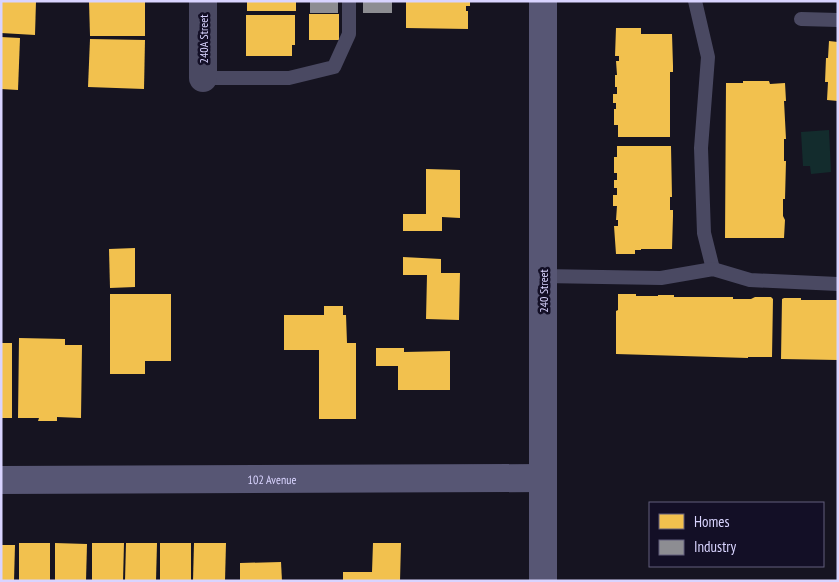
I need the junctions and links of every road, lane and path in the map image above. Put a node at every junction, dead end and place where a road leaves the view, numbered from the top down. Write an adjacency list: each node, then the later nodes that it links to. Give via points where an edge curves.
1 (203, 1): 7 (street, 240A Street)
2 (349, 1): 7 (lane, via 349,34 334,67 290,78)
3 (543, 1): 9 (main road, 240 Street)
4 (695, 1): 8 (lane, via 708,57 701,148 704,233)
5 (801, 19): 6 (lane)
6 (838, 20)
7 (203, 78)
8 (713, 269): 9 (lane, via 661,278); 10 (lane, via 750,280)
9 (543, 276): 11 (main road, 240 Street)
10 (838, 284)
11 (543, 478): 12 (main road, 102 Avenue); 13 (main road, 240 Street)
12 (1, 480)
13 (543, 581)

